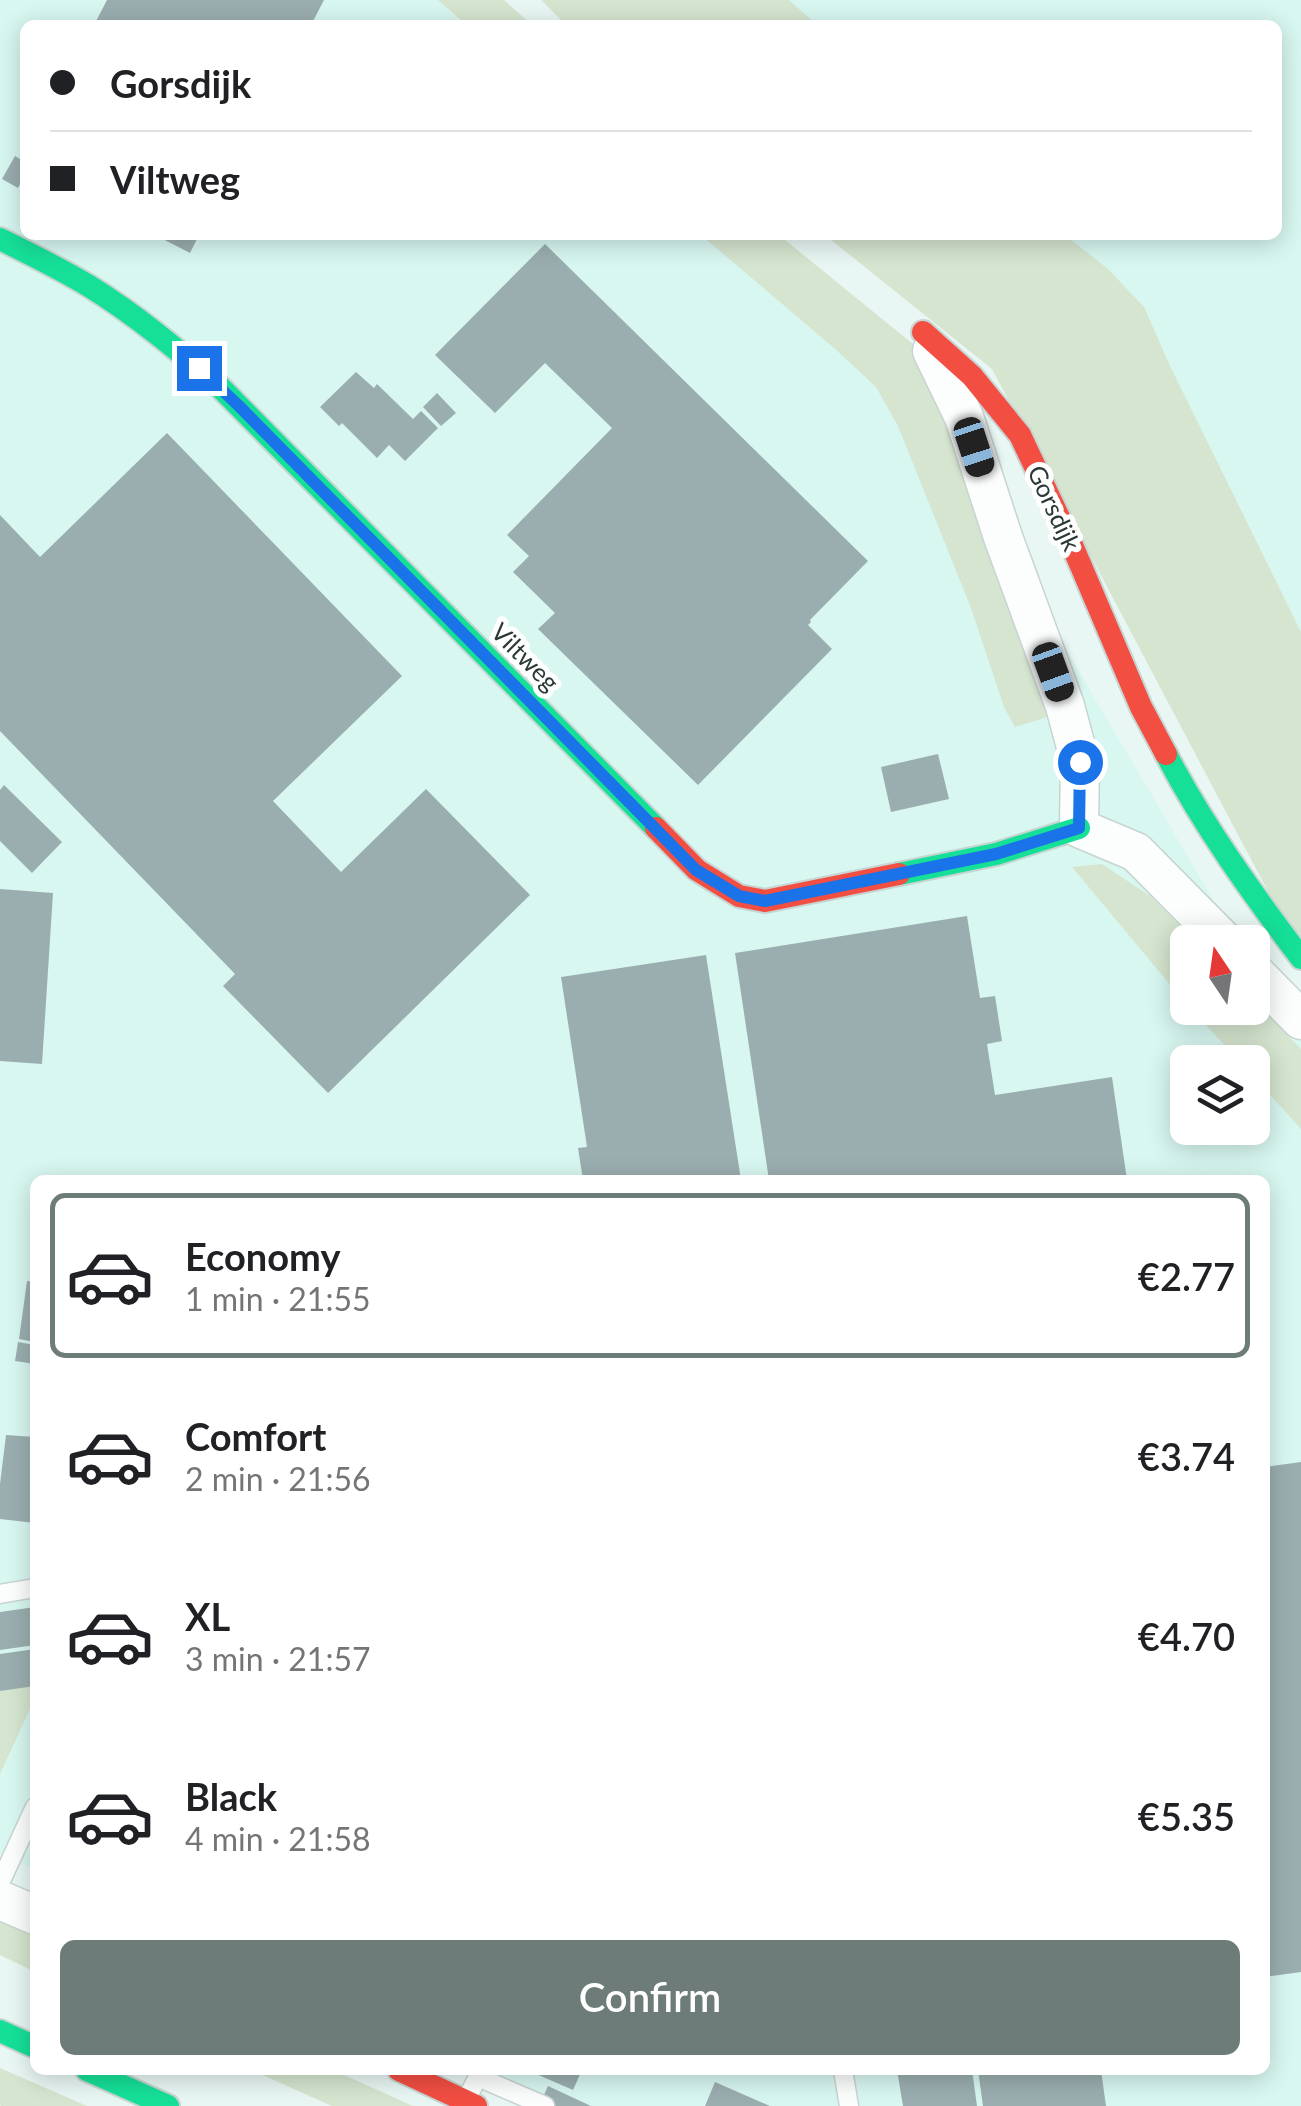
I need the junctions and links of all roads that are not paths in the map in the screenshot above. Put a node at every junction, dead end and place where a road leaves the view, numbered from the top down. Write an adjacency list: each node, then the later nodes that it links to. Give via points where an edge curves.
1 (0, 240): 3 (street, Viltweg, via 94,290 199,368 696,870 739,896 765,901 996,854)
2 (923, 332): 3 (street, Gorsdijk, via 964,416 1066,706 1080,762); 5 (street, Gorsdijk, via 972,376 1020,436 1188,796)
3 (1079, 828): 4 (street, via 1136,852)
4 (1208, 925)
5 (1301, 958)
6 (1270, 988): 7 (street)
7 (1301, 1020)
8 (30, 1589): 9 (lane)
9 (0, 1594)
10 (30, 1818): 11 (lane)
11 (0, 1883)
12 (0, 1900): 13 (street)
13 (30, 1913)
14 (0, 2032): 15 (street)
15 (30, 2045)
16 (98, 2075): 20 (street)
17 (410, 2075): 19 (street)
18 (844, 2075): 22 (lane)
19 (471, 2104): 21 (lane, via 478,2077)
20 (168, 2106)
21 (545, 2106)
22 (848, 2106)

